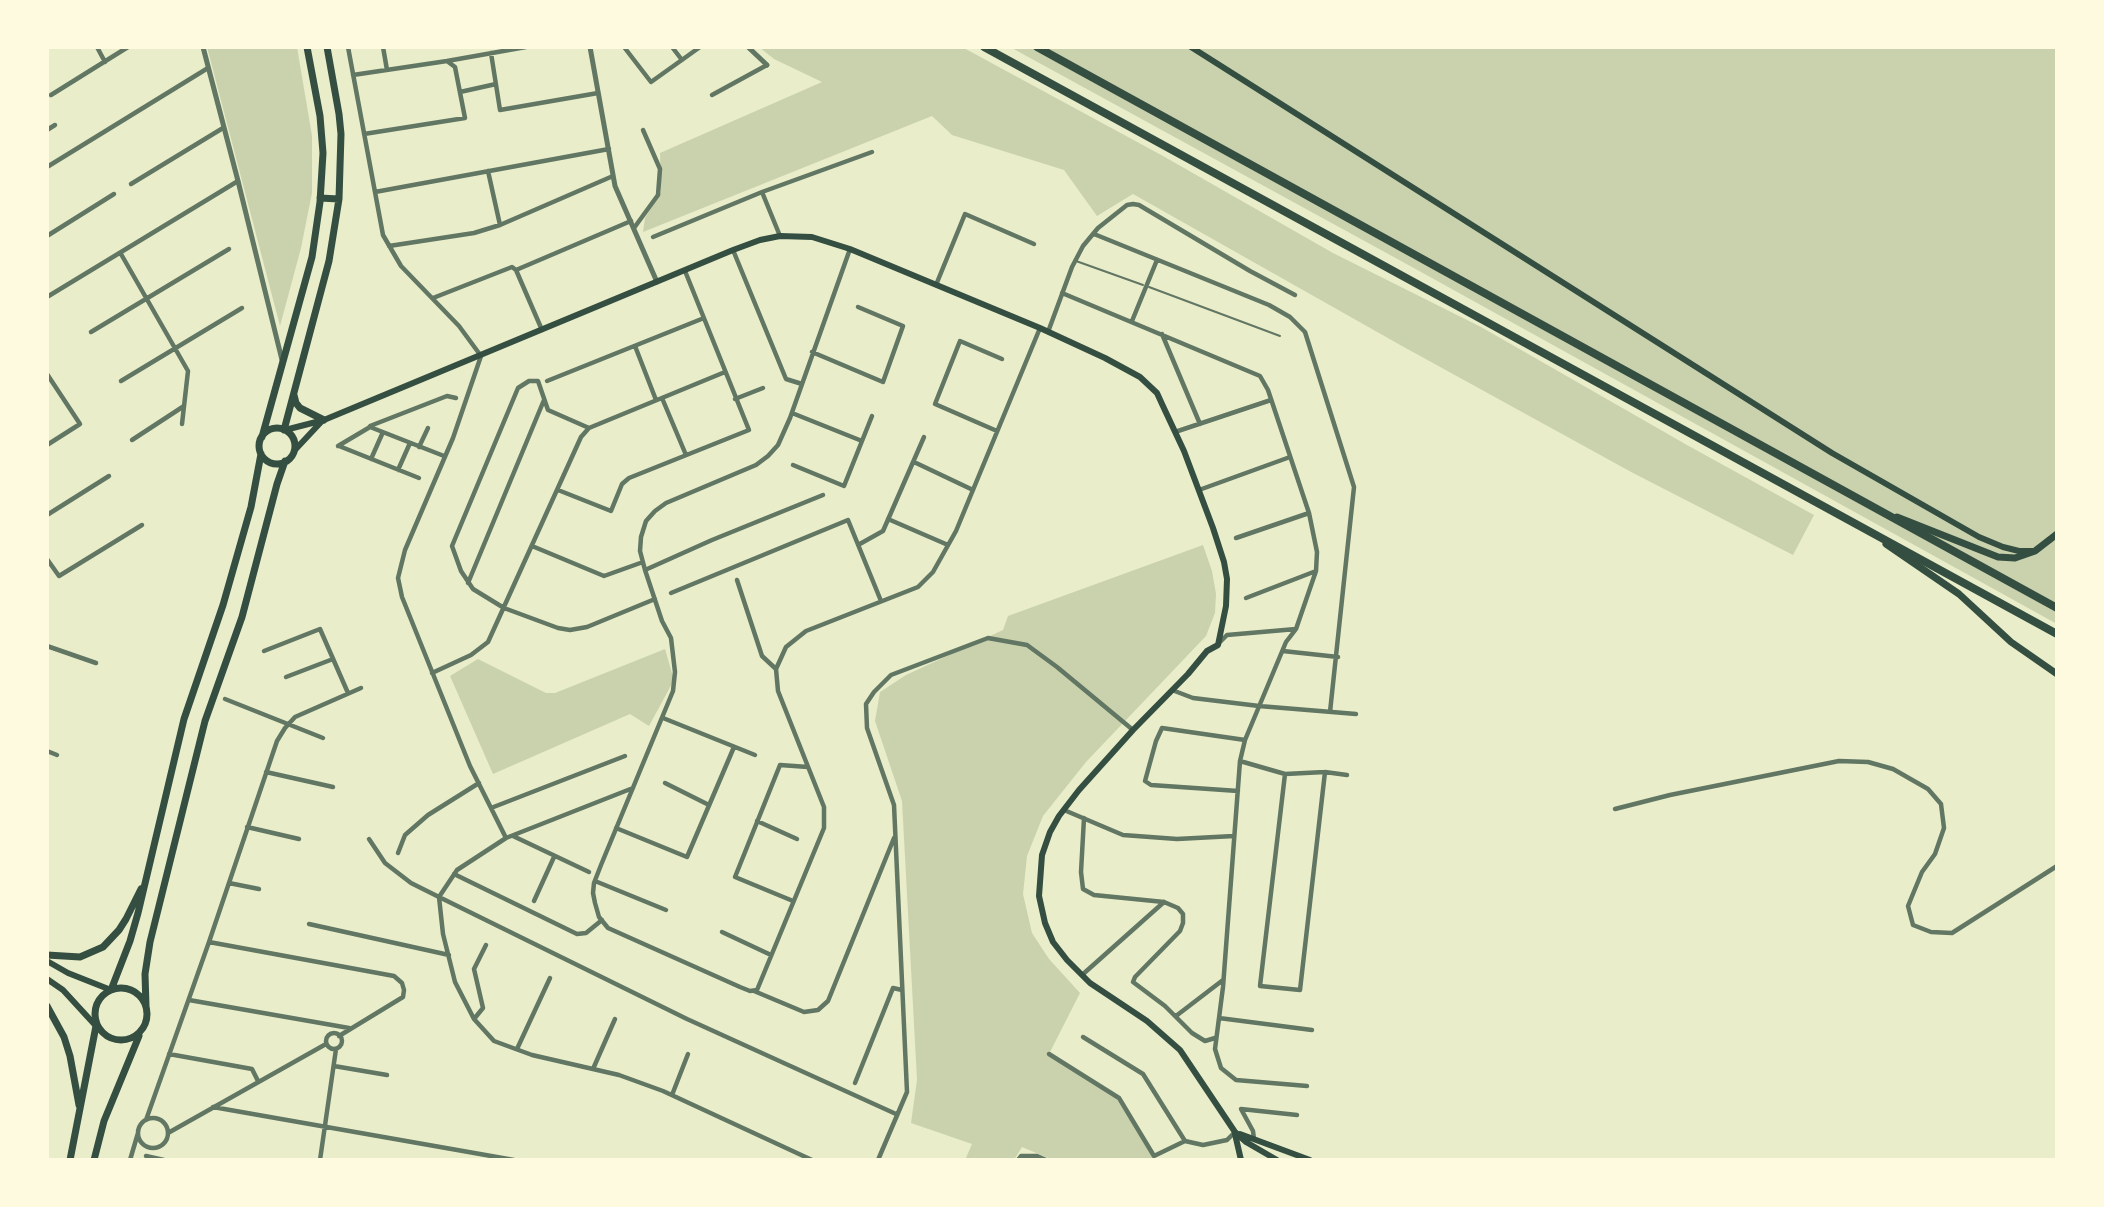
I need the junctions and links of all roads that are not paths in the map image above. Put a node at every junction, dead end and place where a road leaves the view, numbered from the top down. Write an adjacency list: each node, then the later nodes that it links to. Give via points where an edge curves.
1 (97, 47): 20 (street)
2 (128, 47): 20 (street)
3 (203, 47): 22 (street)
4 (307, 47): 45 (main road, via 320,116)
5 (327, 47): 46 (main road, via 341,134)
6 (348, 47): 24 (street)
7 (383, 47): 23 (street)
8 (526, 47): 17 (street)
9 (590, 47): 27 (street)
10 (624, 47): 18 (street, via 651,82)
11 (672, 47): 18 (street)
12 (700, 47): 18 (street)
13 (748, 47): 21 (street)
14 (984, 47): 141 (highway)
15 (1037, 47): 136 (highway)
16 (1191, 47): 147 (main road, via 1832,453 1979,537 2019,551)
17 (491, 53): 19 (street); 25 (street)
18 (682, 60)
19 (447, 61): 23 (street); 26 (street, via 455,67)
20 (105, 62): 28 (street)
21 (767, 65): 29 (street)
22 (208, 68): 31 (street); 37 (street)
23 (387, 70): 24 (street)
24 (353, 75): 34 (street)
25 (496, 84): 26 (street); 27 (street, via 500,110)
26 (460, 92): 34 (street, via 465,118)
27 (598, 93): 35 (street)
28 (51, 95)
29 (712, 95)
30 (55, 125): 32 (street)
31 (223, 128): 40 (street); 41 (street)
32 (47, 130)
33 (643, 130): 49 (street, via 660,169 658,195)
34 (363, 134): 42 (street)
35 (608, 149): 38 (street); 39 (street)
36 (872, 152): 43 (street)
37 (47, 167)
38 (488, 171): 42 (street); 48 (street)
39 (613, 176): 47 (street); 48 (street)
40 (239, 181): 59 (street); 87 (street)
41 (131, 184)
42 (375, 192): 55 (street)
43 (762, 192): 52 (street); 53 (street)
44 (114, 194): 51 (street)
45 (320, 198): 46 (main road); 87 (main road, via 312,257)
46 (340, 200): 93 (main road, via 329,261)
47 (631, 221): 49 (street); 62 (street)
48 (500, 225): 55 (street)
49 (634, 228): 64 (street)
50 (1094, 234): 60 (street); 61 (street); 69 (street, via 1127,205 1139,205)
51 (47, 236)
52 (780, 236): 56 (main road, via 812,237); 58 (main road)
53 (653, 237)
54 (1034, 244): 65 (street, via 965,214)
55 (389, 246): 71 (street, via 401,266)
56 (850, 248): 65 (main road); 84 (street)
57 (229, 249): 70 (street)
58 (733, 250): 63 (main road); 92 (street, via 786,379)
59 (121, 254): 68 (street); 70 (street)
60 (1157, 260): 66 (street); 166 (street, via 1269,305 1305,332 1354,487)
61 (1075, 261): 66 (lane); 67 (street)
62 (516, 270): 71 (street, via 512,267); 77 (street)
63 (685, 271): 64 (main road); 74 (street)
64 (657, 282): 77 (main road)
65 (936, 285): 76 (main road)
66 (1146, 286): 75 (street); 81 (lane)
67 (1062, 293): 75 (street); 79 (street)
68 (48, 294)
69 (1295, 295)
70 (147, 298): 78 (street); 83 (street)
71 (433, 298): 85 (street)
72 (858, 307): 84 (street, via 903,326 883,382)
73 (242, 308): 83 (street)
74 (704, 318): 82 (street); 88 (street)
75 (1132, 321): 80 (street)
76 (1040, 328): 79 (main road); 110 (street)
77 (542, 331): 85 (main road)
78 (91, 332)
79 (1048, 332): 112 (main road, via 1140,377 1157,394)
80 (1162, 333): 99 (street, via 1260,376); 105 (street)
81 (1280, 335)
82 (635, 346): 91 (street); 96 (street)
83 (176, 347): 90 (street); 100 (street, via 188,371)
84 (812, 352): 92 (street)
85 (481, 356): 103 (main road); 123 (street)
86 (1002, 359): 110 (street, via 960,341 935,404)
87 (283, 361): 113 (main road)
88 (725, 372): 96 (street); 97 (street)
89 (48, 377): 118 (street, via 80,424)
90 (121, 381)
91 (547, 381)
92 (802, 384): 101 (street)
93 (294, 387): 103 (main road, via 300,408); 109 (main road)
94 (763, 388): 97 (street)
95 (456, 398): 106 (street, via 447,396)
96 (659, 399): 108 (street); 122 (street)
97 (735, 399): 122 (street, via 748,430)
98 (544, 400): 108 (street, via 548,410); 153 (street); 153 (street, via 538,381 518,388 452,547)
99 (1271, 400): 105 (street); 124 (street)
100 (184, 406): 104 (street); 115 (street)
101 (792, 413): 116 (street); 149 (street, via 778,445 756,466 655,511 641,537)
102 (872, 416): 116 (street)
103 (324, 420): 109 (main road); 120 (main road)
104 (182, 424)
105 (1200, 424): 112 (street)
106 (370, 427): 111 (street); 125 (street, via 338,446)
107 (428, 428): 119 (street)
108 (589, 428): 132 (street)
109 (285, 430): 113 (main road, via 272,429); 120 (main road, via 294,440)
110 (997, 431): 133 (street)
111 (383, 432): 117 (street); 125 (street)
112 (1175, 432): 134 (main road)
113 (262, 437): 121 (main road)
114 (924, 437): 127 (street)
115 (132, 440)
116 (862, 441): 128 (street, via 844,486)
117 (411, 443): 119 (street); 129 (street)
118 (47, 445)
119 (419, 447): 123 (street)
120 (294, 452): 126 (main road)
121 (261, 454): 126 (main road, via 272,463); 221 (main road, via 227,593 184,719)
122 (686, 455): 132 (street, via 629,478 611,510)
123 (444, 456): 170 (street, via 405,550 398,579)
124 (1290, 457): 134 (street); 137 (street)
125 (371, 459): 129 (street)
126 (285, 461): 248 (main road, via 242,617 205,721 150,942)
127 (914, 462): 133 (street); 139 (street)
128 (793, 465)
129 (398, 470): 131 (street)
130 (109, 476): 138 (street)
131 (419, 478)
132 (558, 490): 146 (street)
133 (973, 490): 145 (street)
134 (1199, 490): 162 (main road, via 1227,579)
135 (822, 495): 150 (street)
136 (1872, 507): 147 (main road, via 1998,557 2015,558); 159 (highway)
137 (1309, 513): 143 (street); 151 (street)
138 (47, 514)
139 (888, 519): 144 (street, via 883,531); 145 (street)
140 (142, 525): 148 (street, via 59,576)
141 (1871, 534): 161 (highway); 171 (main road, via 1959,594 2011,642)
142 (2057, 534): 147 (main road)
143 (1236, 538)
144 (858, 545): 154 (street, via 848,520); 157 (street)
145 (948, 545): 157 (street, via 918,587)
146 (532, 546): 149 (street, via 604,576); 158 (street)
147 (2035, 551)
148 (47, 559)
149 (643, 562): 150 (street)
150 (645, 570): 156 (street)
151 (1316, 571): 155 (street); 160 (street)
152 (737, 580): 169 (street, via 762,656)
153 (468, 583): 158 (street)
154 (671, 593)
155 (1246, 598)
156 (655, 599): 158 (street, via 570,630); 180 (street, via 671,638 675,672)
157 (881, 601): 169 (street, via 806,631 786,647)
158 (504, 608): 170 (street, via 488,642)
159 (2057, 608)
160 (1296, 629): 162 (street, via 1227,635); 165 (street)
161 (2057, 634)
162 (1217, 645): 174 (main road)
163 (47, 646): 168 (street)
164 (264, 651): 167 (street, via 320,629)
165 (1283, 651): 166 (street); 177 (street)
166 (1338, 657): 178 (street)
167 (333, 659): 172 (street); 175 (street)
168 (96, 663)
169 (776, 669): 191 (street, via 778,691)
170 (432, 673): 196 (street)
171 (2057, 674)
172 (286, 677)
173 (361, 688): 175 (street)
174 (1171, 690): 177 (street, via 1194,698); 182 (main road)
175 (348, 694): 181 (street, via 295,717)
176 (225, 699): 181 (street)
177 (1259, 706): 178 (street); 184 (street)
178 (1331, 712): 179 (street)
179 (1356, 714)
180 (663, 718): 185 (street); 199 (street)
181 (289, 724): 183 (street); 192 (street)
182 (1133, 730): 204 (main road); 209 (street, via 1027,645 1011,641 980,640 891,675 866,704 866,717 894,805)
183 (323, 738)
184 (1245, 740): 190 (street); 200 (street, via 1163,728 1145,781)
185 (734, 747): 188 (street); 201 (street)
186 (47, 751): 187 (street)
187 (57, 755)
188 (755, 755)
189 (625, 756): 202 (street)
190 (1240, 761): 194 (street); 200 (street)
191 (808, 767): 206 (street, via 780,765); 227 (street, via 824,807 824,828)
192 (265, 772): 198 (street); 207 (street)
193 (1325, 772): 194 (street); 194 (street, via 1300,990 1260,986); 195 (street)
194 (1285, 774)
195 (1347, 775)
196 (479, 783): 202 (street); 216 (street, via 428,814 405,835)
197 (665, 783): 201 (street)
198 (333, 787)
199 (633, 788): 208 (street); 210 (street)
200 (1238, 791): 211 (street)
201 (709, 805): 208 (street, via 687,857)
202 (491, 808): 212 (street)
203 (1615, 809): 218 (street, via 1839,761 1893,769 1928,789 1941,804 1944,828 1908,906 1913,925 1931,932 1952,933)
204 (1064, 810): 205 (street); 239 (main road, via 1042,855 1039,895 1053,942)
205 (1084, 818): 211 (street, via 1123,835 1177,839); 228 (street, via 1083,889 1094,895)
206 (757, 821): 215 (street); 227 (street, via 735,877)
207 (247, 827): 213 (street); 223 (street)
208 (616, 828): 222 (street)
209 (895, 834): 244 (street); 245 (street, via 828,1001 818,1010 804,1012)
210 (512, 836): 212 (street); 217 (street)
211 (1234, 836): 242 (street)
212 (506, 838): 220 (street)
213 (299, 839)
214 (369, 839): 225 (street, via 385,863)
215 (797, 839)
216 (398, 853)
217 (555, 857): 219 (street); 226 (street)
218 (2057, 866)
219 (589, 872)
220 (454, 874): 225 (street); 230 (street, via 576,934 586,933)
221 (146, 879): 237 (main road, via 126,919 103,947 80,957); 243 (main road)
222 (595, 881): 229 (street); 230 (street, via 593,893)
223 (229, 883): 224 (street); 233 (street)
224 (260, 889)
225 (439, 897): 235 (street); 275 (street, via 687,1019)
226 (534, 901)
227 (793, 901): 236 (street)
228 (1164, 902): 239 (street); 249 (street, via 1183,914 1180,931 1133,982)
229 (666, 910)
230 (602, 920): 245 (street, via 608,928)
231 (309, 924): 235 (street)
232 (722, 932): 236 (street)
233 (209, 942): 246 (street); 254 (street, via 394,976 402,983 403,997)
234 (486, 945): 251 (street, via 474,969 484,1008)
235 (449, 955): 251 (street, via 455,982)
236 (771, 955): 245 (street)
237 (47, 956)
238 (47, 961): 243 (main road)
239 (1082, 975): 280 (main road, via 1180,1050)
240 (550, 978): 262 (street)
241 (47, 979): 253 (main road)
242 (1224, 980): 249 (street); 250 (street)
243 (111, 990): 248 (main road, via 136,992); 253 (main road, via 98,1001)
244 (902, 990): 270 (street, via 893,988); 275 (street, via 907,1092)
245 (753, 991)
246 (189, 999): 254 (street); 263 (street)
247 (47, 1006): 274 (main road, via 70,1056)
248 (146, 1006): 256 (main road)
249 (1176, 1016): 259 (street, via 1205,1041)
250 (1219, 1018): 255 (street); 259 (street)
251 (474, 1019): 262 (street, via 494,1041)
252 (615, 1019): 267 (street)
253 (96, 1026): 256 (main road, via 116,1041); 274 (main road)
254 (350, 1028): 257 (street)
255 (1312, 1030)
256 (141, 1032): 287 (main road, via 104,1121)
257 (339, 1036): 260 (street, via 330,1034); 261 (street, via 341,1043)
258 (1083, 1037): 283 (street, via 1143,1074)
259 (1215, 1038): 271 (street, via 1221,1068 1236,1080)
260 (326, 1044): 261 (street); 269 (street)
261 (336, 1049): 266 (street)
262 (517, 1049): 267 (street)
263 (169, 1054): 269 (street, via 253,1069); 277 (street)
264 (688, 1054): 272 (street)
265 (1049, 1054): 283 (street, via 1119,1098 1154,1156)
266 (334, 1066): 268 (street); 278 (street)
267 (593, 1069): 272 (street)
268 (387, 1075)
269 (258, 1081): 273 (street)
270 (855, 1083)
271 (1307, 1086)
272 (672, 1094): 292 (street)
273 (213, 1107): 278 (street); 281 (street)
274 (80, 1111): 286 (main road)
275 (896, 1114): 293 (street)
276 (1297, 1115): 282 (street, via 1241,1109)
277 (146, 1120): 279 (street); 281 (street, via 160,1120)
278 (325, 1127): 290 (street); 291 (street)
279 (138, 1132): 284 (street, via 144,1144); 288 (street)
280 (1235, 1132): 282 (main road); 283 (street, via 1227,1140 1203,1145); 296 (main road); 297 (main road)
281 (168, 1133): 284 (street, via 163,1143)
282 (1254, 1139): 298 (main road)
283 (1185, 1141)
284 (153, 1147): 285 (street)
285 (145, 1158): 289 (street)
286 (70, 1160)
287 (94, 1160)
288 (130, 1160)
289 (164, 1160)
290 (320, 1160)
291 (514, 1160)
292 (812, 1160)
293 (878, 1160)
294 (1018, 1160): 295 (street, via 1037,1156)
295 (1046, 1160)
296 (1241, 1160)
297 (1277, 1160)
298 (1310, 1160)

